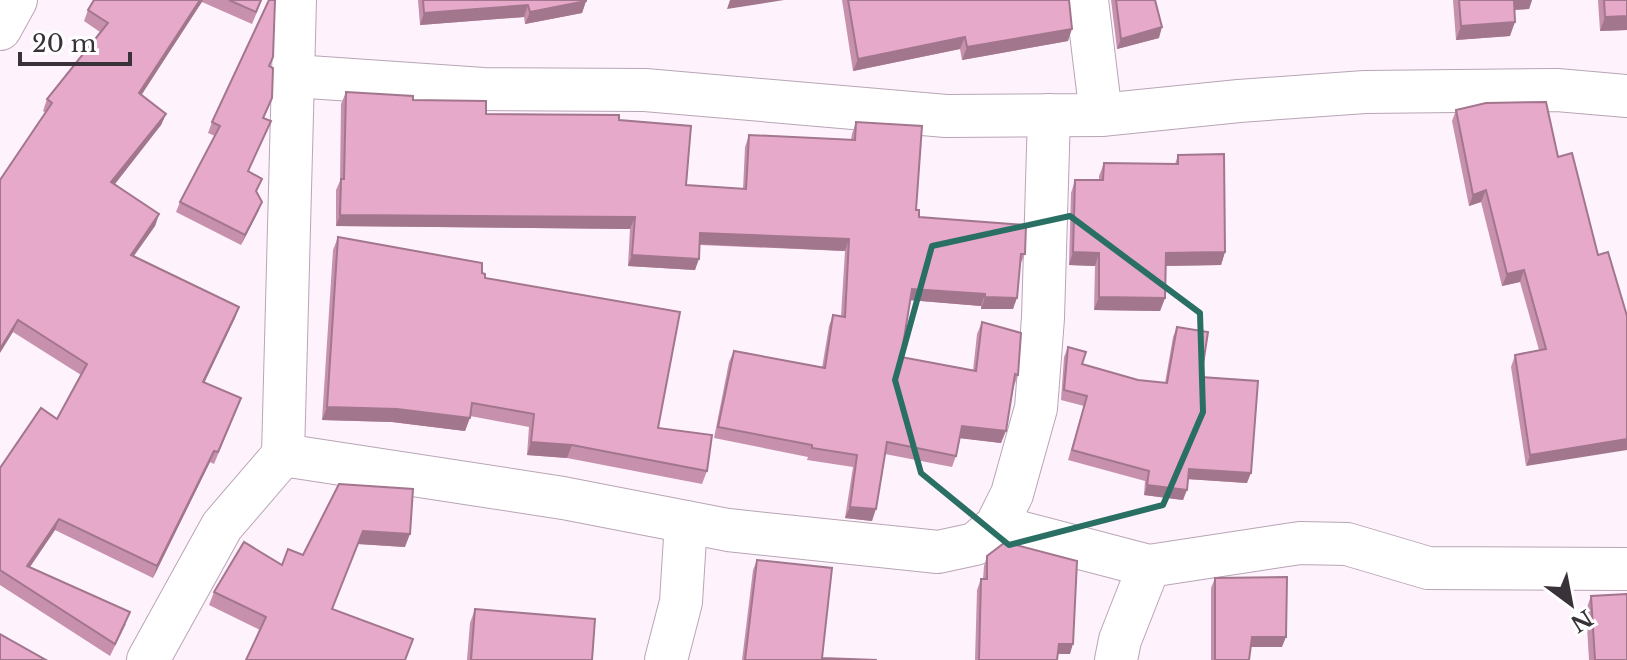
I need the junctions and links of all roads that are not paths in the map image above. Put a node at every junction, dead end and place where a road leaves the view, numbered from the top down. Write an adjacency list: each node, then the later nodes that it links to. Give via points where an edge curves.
1 (16, 0): 4 (street)
2 (295, 0): 5 (street)
3 (1087, 0): 8 (street)
4 (0, 29)
5 (294, 76): 7 (street, via 483,89 645,90 946,116); 9 (street)
6 (1627, 96): 8 (street, via 1557,90 1365,92)
7 (1049, 115): 8 (street); 11 (street, via 1036,408 1012,494)
8 (1101, 115)
9 (283, 455): 10 (street); 14 (street, via 222,526)
10 (686, 522): 11 (street, via 938,552 975,544); 15 (street, via 681,602)
11 (996, 526): 12 (street)
12 (1149, 566): 13 (street, via 1300,543 1347,544 1428,568); 16 (street)
13 (1627, 569)
14 (148, 660)
15 (666, 660)
16 (1116, 660)

